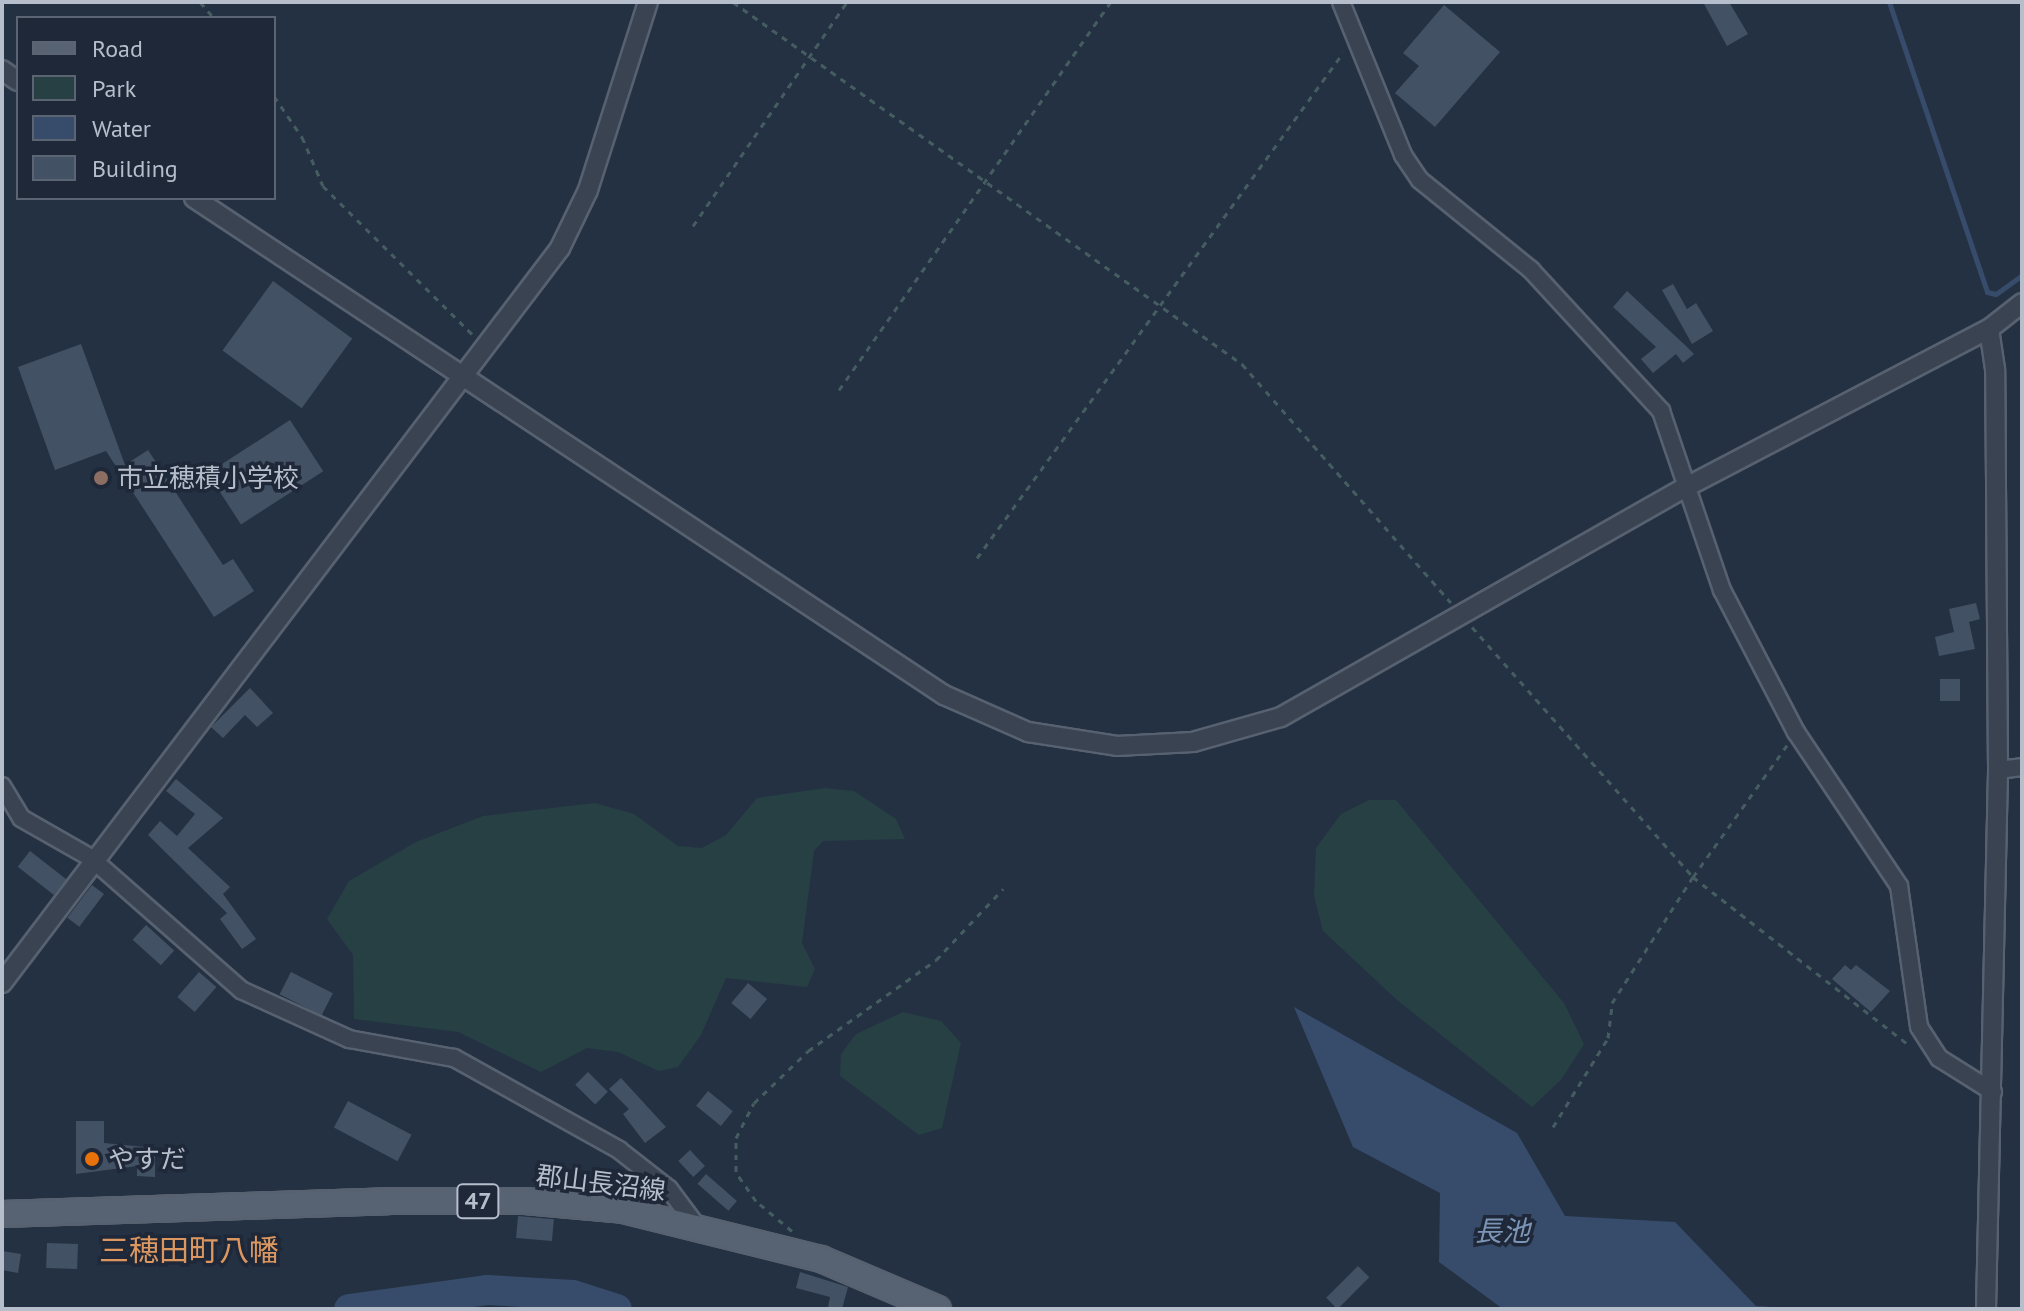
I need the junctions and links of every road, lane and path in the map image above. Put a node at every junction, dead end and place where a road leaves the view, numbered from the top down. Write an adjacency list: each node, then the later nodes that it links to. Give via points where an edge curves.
1 (648, 2): 15 (street, via 588,190 560,248)
2 (733, 2): 7 (path)
3 (847, 2): 7 (path)
4 (1111, 2): 9 (path)
5 (1341, 2): 6 (street)
6 (1357, 34): 13 (path); 18 (street, via 1403,155 1420,180 1531,270 1626,366 1661,411)
7 (810, 56): 9 (path); 11 (path)
8 (276, 99): 15 (path, via 307,145 323,186)
9 (984, 180): 13 (path); 17 (path)
10 (197, 200): 16 (street)
11 (693, 226)
12 (2022, 303): 14 (street)
13 (1164, 304): 19 (path); 20 (path, via 1254,375)
14 (1989, 329): 18 (street); 23 (street, via 1995,369)
15 (486, 345): 16 (street)
16 (462, 377): 20 (street, via 911,675 1028,732 1144,748 1214,737 1281,717); 25 (street)
17 (839, 390)
18 (1690, 485): 20 (street); 21 (street, via 1722,590)
19 (977, 558)
20 (1464, 618): 26 (path)
21 (1796, 732): 26 (path); 29 (street, via 1899,886 1915,1009)
22 (2022, 767): 23 (street)
23 (1998, 770): 30 (street)
24 (2, 786): 25 (street, via 21,818)
25 (91, 858): 28 (street); 33 (street, via 241,990 349,1039 454,1058 619,1150 669,1189)
26 (1693, 877): 29 (path, via 1902,1042); 31 (path, via 1612,1003 1608,1038)
27 (1003, 889): 34 (path, via 936,960 808,1051 754,1103 736,1138 736,1172 756,1201 789,1223)
28 (2, 983)
29 (1929, 1044): 30 (street, via 1963,1076)
30 (1993, 1092): 36 (street)
31 (1553, 1127)
32 (2, 1214): 33 (main road, 郡山長沼線 / 47, via 525,1201 623,1210)
33 (695, 1224): 34 (main road, 郡山長沼線 / 47)
34 (788, 1250): 35 (main road, 郡山長沼線 / 47)
35 (938, 1309)
36 (1986, 1309)

